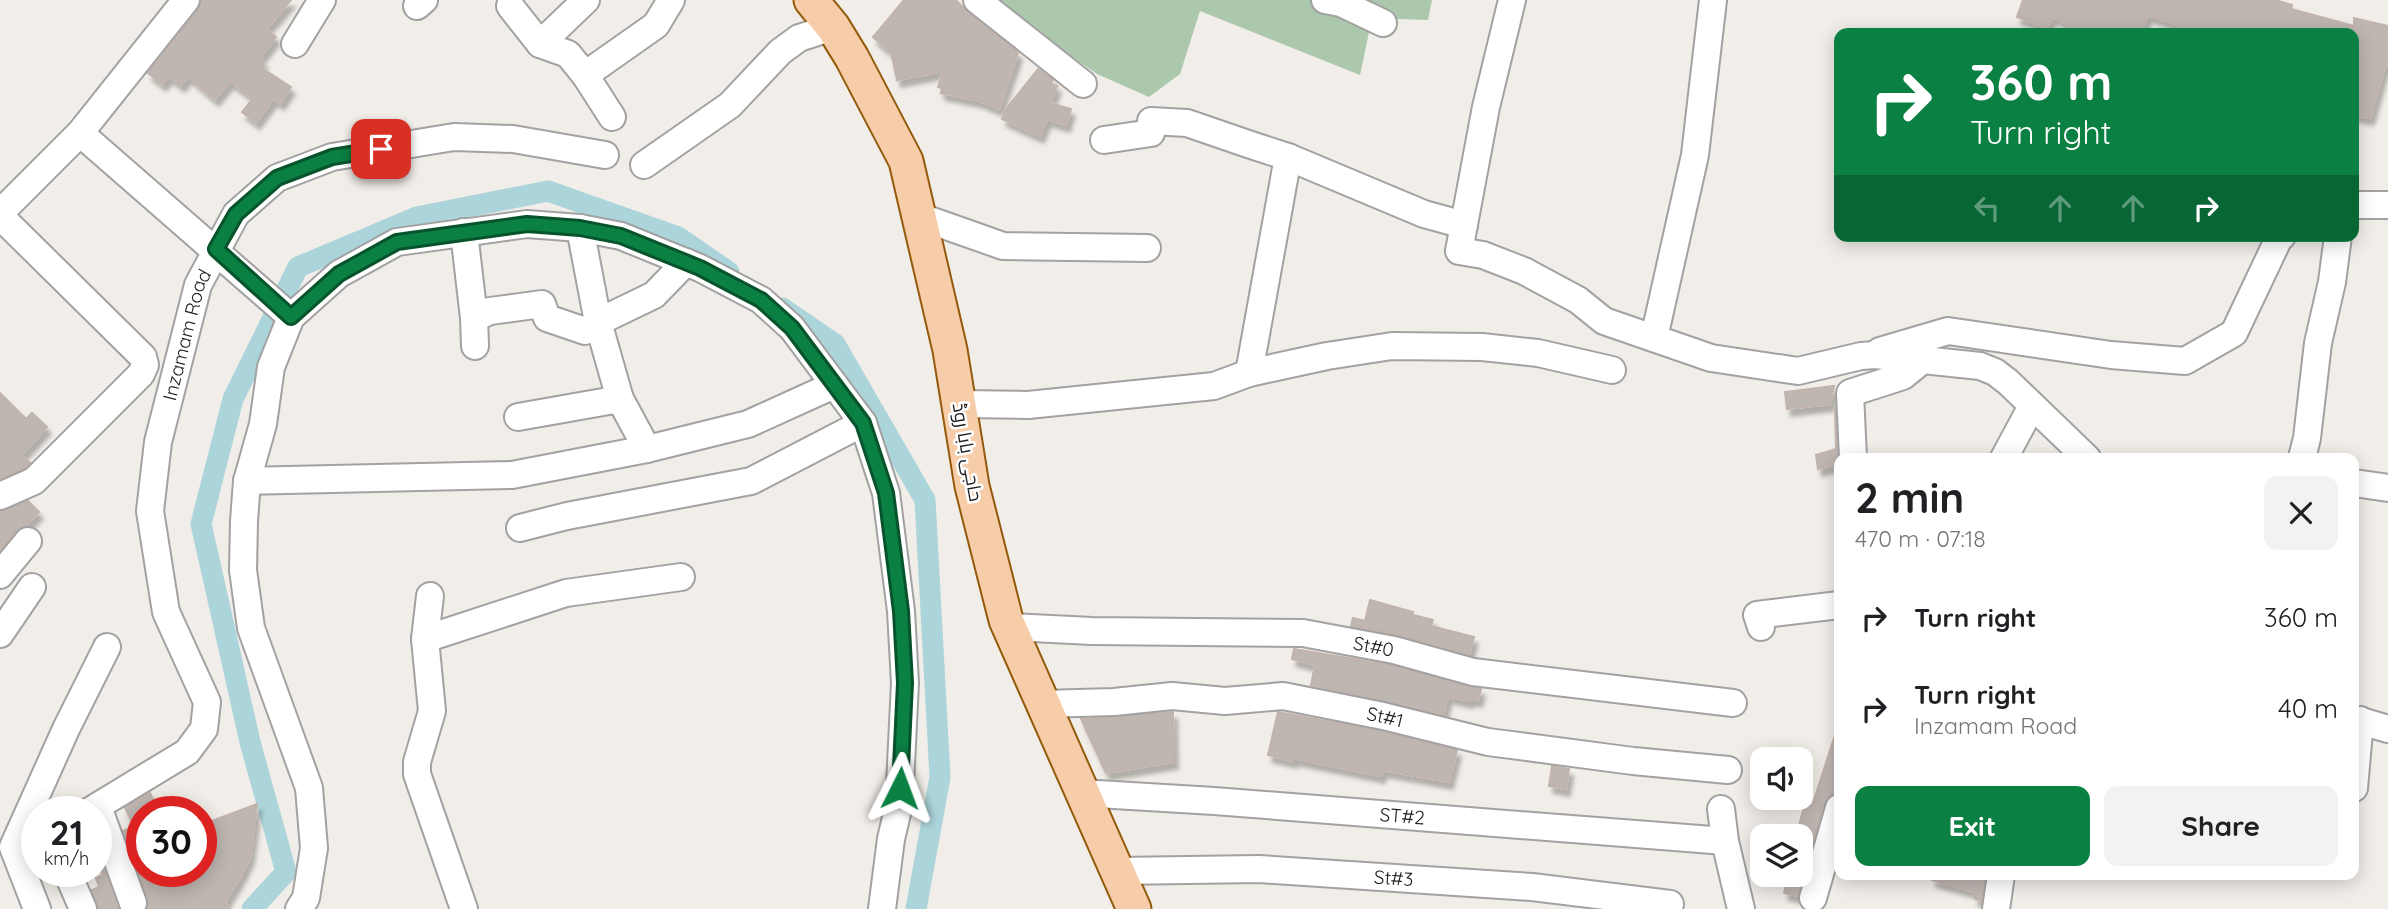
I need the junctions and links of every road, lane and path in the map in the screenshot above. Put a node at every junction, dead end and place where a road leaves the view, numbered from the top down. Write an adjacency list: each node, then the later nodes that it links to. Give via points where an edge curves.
1 (187, 0): 18 (street)
2 (322, 0): 13 (street)
3 (586, 0): 14 (street)
4 (671, 0): 15 (street, via 656,25)
5 (811, 0): 12 (main road, حاجی بابا روڈ)
6 (977, 0): 16 (street)
7 (1325, 0): 11 (street)
8 (1512, 0): 27 (street)
9 (1713, 0): 38 (street, via 1695,155)
10 (510, 6): 14 (street)
11 (1383, 23)
12 (833, 27): 22 (street, via 799,38 780,51 730,104); 26 (main road, حاجی بابا روڈ, via 906,162)
13 (295, 44)
14 (540, 44): 15 (street, via 568,54)
15 (585, 75): 17 (street)
16 (1083, 85)
17 (612, 117)
18 (80, 133): 25 (street); 33 (street)
19 (1104, 140): 21 (street, via 1186,123)
20 (605, 155): 33 (street, Inzamam Road, via 513,138 454,136 332,157 277,178 236,214)
21 (1288, 157): 27 (street, via 1424,214); 43 (street)
22 (644, 165)
23 (2359, 205): 24 (street)
24 (2388, 205)
25 (0, 214): 58 (street, via 143,357 145,365 34,481)
26 (918, 216): 32 (street, via 1003,246); 46 (main road, حاجی بابا روڈ)
27 (1464, 225): 38 (street, via 1459,251 1524,271 1578,300 1604,321)
28 (580, 228): 29 (street, via 527,224); 34 (street, via 621,236); 37 (street)
29 (464, 232): 35 (street, via 397,242 339,274); 36 (street)
30 (2276, 242): 40 (street, via 2234,333 2185,361 1948,331)
31 (2337, 242): 54 (street)
32 (1147, 248)
33 (216, 249): 35 (street); 77 (street, Inzamam Road, via 198,285 158,442 150,511 166,612 207,702 204,729 187,752)
34 (686, 262): 37 (street, via 654,295); 44 (street, via 761,300 792,328)
35 (291, 317): 55 (street, via 271,367 263,424)
36 (474, 318): 37 (street, via 542,304 547,318 585,331); 39 (street)
37 (598, 322): 45 (street)
38 (1654, 338): 40 (street, via 1711,358 1798,370)
39 (475, 346)
40 (1861, 356): 41 (street)
41 (1924, 359): 47 (street, via 1995,372); 51 (street, via 1903,376 1850,393)
42 (1612, 370): 43 (street, via 1538,353 1392,346)
43 (1249, 373): 46 (street, via 1214,386 1028,405)
44 (834, 385): 49 (street); 50 (street, via 748,424)
45 (621, 399): 48 (street); 50 (street)
46 (960, 404): 66 (main road, حاجی بابا روڈ, via 972,486)
47 (2032, 406): 52 (street); 53 (street)
48 (518, 417)
49 (863, 423): 59 (street, via 751,481); 94 (street, via 886,493 905,683 899,805)
50 (648, 449): 55 (street, via 512,475)
51 (1853, 453)
52 (2007, 453)
53 (2076, 453)
54 (2303, 453)
55 (247, 481): 92 (street, via 243,570 251,628 309,788 314,848 306,898)
56 (2359, 484): 57 (street)
57 (2388, 488)
58 (0, 496)
59 (520, 528)
60 (28, 541): 61 (street)
61 (0, 575)
62 (681, 576): 69 (street, via 566,593)
63 (32, 587): 68 (street)
64 (430, 596): 69 (street)
65 (1834, 606): 67 (street, via 1757,615)
66 (1009, 627): 71 (street, St#0, via 1303,633 1473,671); 72 (main road, حاجی بابا روڈ)
67 (1761, 627)
68 (0, 635)
69 (425, 639): 93 (street, via 432,711 416,774)
70 (107, 647): 81 (street)
71 (1733, 702)
72 (1042, 704): 75 (street, St#1, via 1172,696 1225,701 1283,696 1488,742); 76 (main road, حاجی بابا روڈ)
73 (2359, 720): 74 (street)
74 (2388, 729)
75 (1728, 771)
76 (1081, 793): 80 (street, ST#2); 83 (main road, حاجی بابا روڈ)
77 (112, 798)
78 (1721, 809): 80 (street)
79 (1834, 825): 86 (street)
80 (1725, 841): 95 (street)
81 (6, 850): 90 (street)
82 (112, 854): 87 (street)
83 (1116, 871): 88 (street, St#3, via 1284,870 1532,887); 89 (main road, حاجی بابا روڈ)
84 (2000, 880): 96 (street)
85 (73, 887): 91 (street)
86 (1813, 898)
87 (133, 903)
88 (1670, 904)
89 (1128, 908)
90 (37, 909)
91 (83, 909)
92 (299, 909)
93 (464, 909)
94 (882, 909)
95 (1741, 909)
96 (1996, 909)

